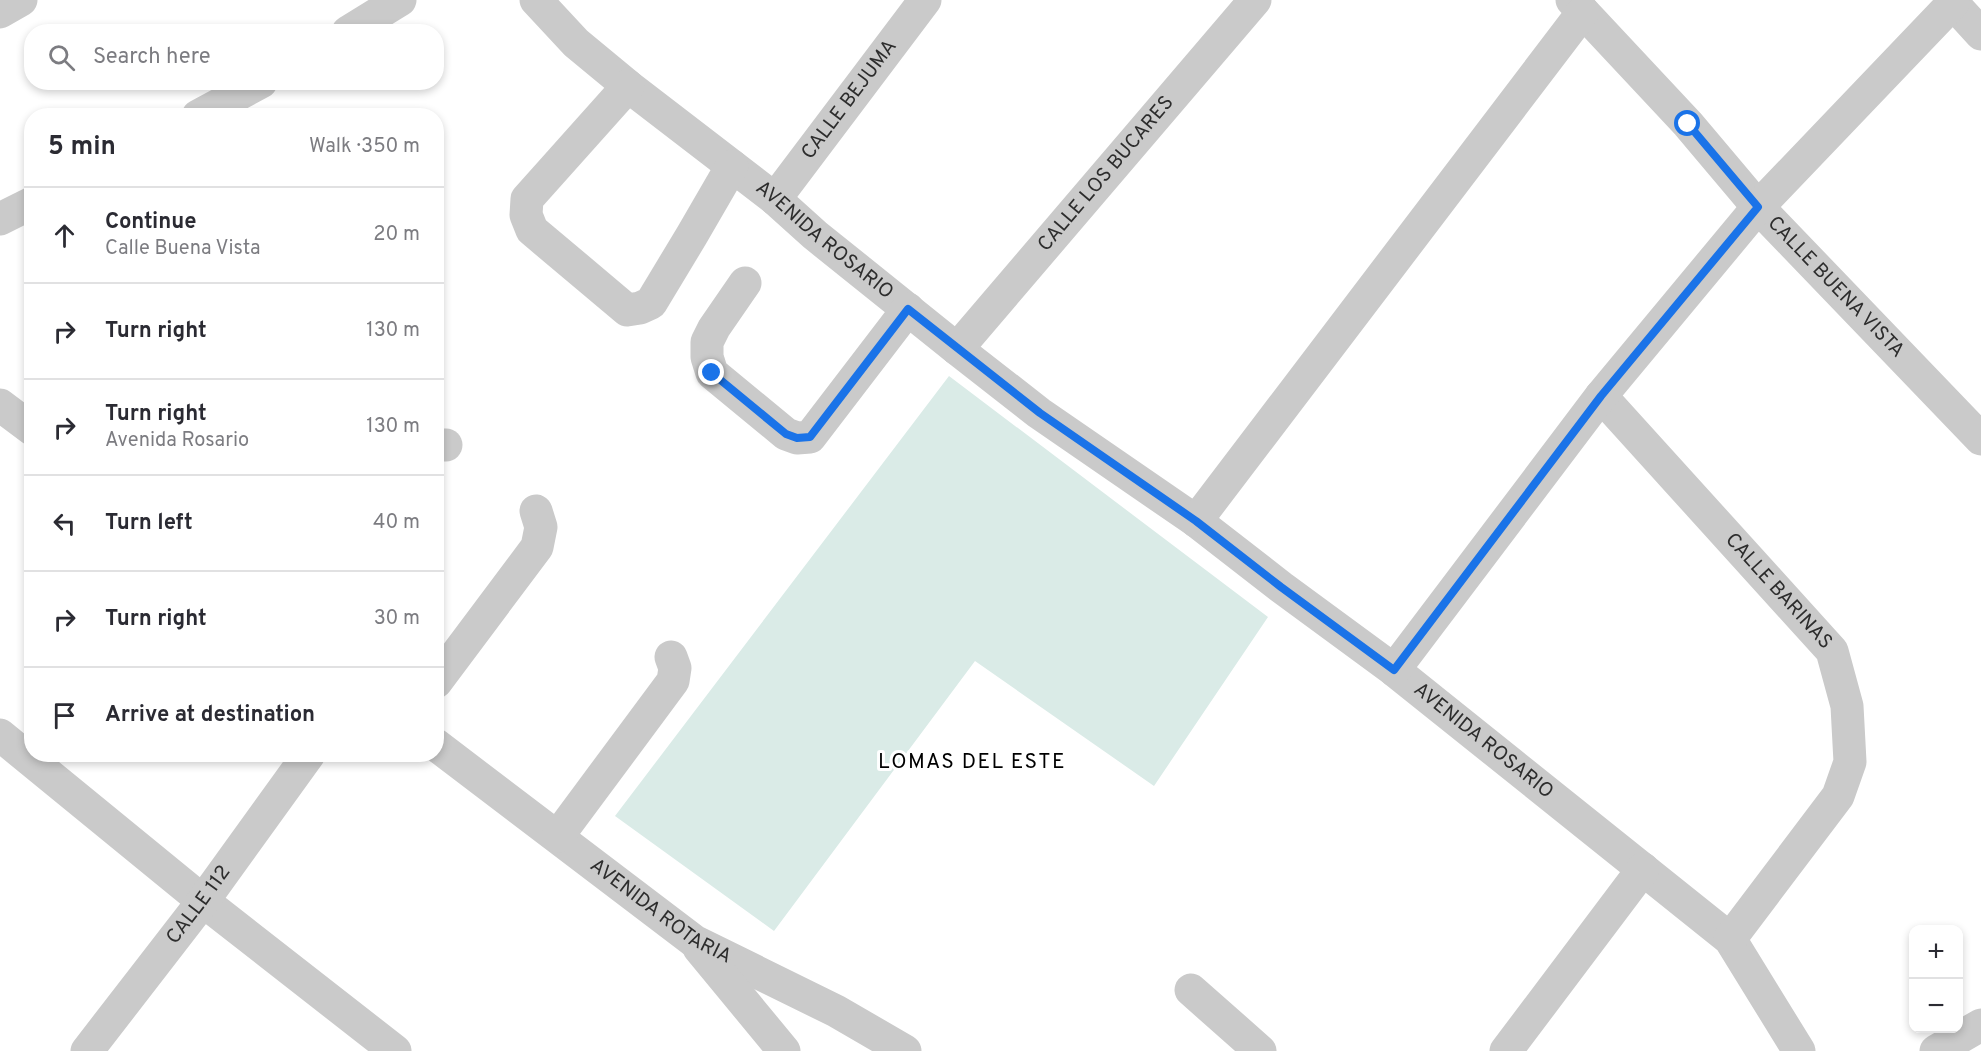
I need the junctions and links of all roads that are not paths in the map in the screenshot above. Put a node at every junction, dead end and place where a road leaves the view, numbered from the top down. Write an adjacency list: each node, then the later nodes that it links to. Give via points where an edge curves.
1 (21, 0): 8 (street)
2 (400, 0): 9 (street)
3 (536, 0): 11 (street, AVENIDA ROSARIO, via 576,43)
4 (926, 0): 15 (street, CALLE BEJUMA)
5 (1255, 0): 21 (street, CALLE LOS BUCARES)
6 (1951, 1): 10 (street); 17 (street)
7 (1577, 6): 17 (street, CALLE BUENA VISTA, via 1688,124); 27 (street)
8 (0, 12)
9 (361, 24)
10 (1981, 34)
11 (628, 86): 14 (street, AVENIDA ROSARIO); 14 (street, via 528,198 526,215 532,230 627,310 651,303)
12 (246, 90): 13 (street)
13 (213, 108)
14 (732, 166): 15 (street, AVENIDA ROSARIO)
15 (775, 198): 20 (street, AVENIDA ROSARIO, via 815,236)
16 (24, 206): 18 (street)
17 (1758, 207): 22 (street); 25 (street, CALLE BUENA VISTA)
18 (0, 219)
19 (745, 283): 20 (street, via 706,342 706,357 712,373 786,434 797,438 810,437)
20 (908, 309): 21 (street, AVENIDA ROSARIO)
21 (957, 349): 27 (street, AVENIDA ROSARIO, via 1040,413)
22 (1601, 396): 29 (street); 39 (street, CALLE BARINAS, via 1832,651 1847,706 1850,762 1838,796)
23 (0, 405): 24 (street)
24 (24, 423)
25 (1981, 439)
26 (536, 511): 30 (street, via 541,526 537,547)
27 (1196, 521): 29 (street, AVENIDA ROSARIO)
28 (671, 657): 36 (street, via 675,668 673,681)
29 (1394, 670): 37 (street, AVENIDA ROSARIO)
30 (444, 671)
31 (1, 738): 33 (street)
32 (444, 751): 36 (street, AVENIDA ROTARIA)
33 (24, 757)
34 (31, 762): 38 (street)
35 (303, 762): 38 (street, CALLE 112)
36 (558, 836): 40 (street, AVENIDA ROTARIA)
37 (1643, 869): 39 (street, AVENIDA ROSARIO); 49 (street)
38 (203, 901): 45 (street, CALLE 112); 46 (street)
39 (1730, 939): 50 (street, AVENIDA ROSARIO)
40 (694, 941): 43 (street); 44 (street, AVENIDA ROTARIA, via 836,1011)
41 (1191, 990): 48 (street)
42 (1981, 1024): 51 (street)
43 (765, 1039): 47 (street)
44 (900, 1050)
45 (87, 1051)
46 (395, 1051)
47 (784, 1051)
48 (1260, 1051)
49 (1506, 1051)
50 (1799, 1051)
51 (1936, 1051)

